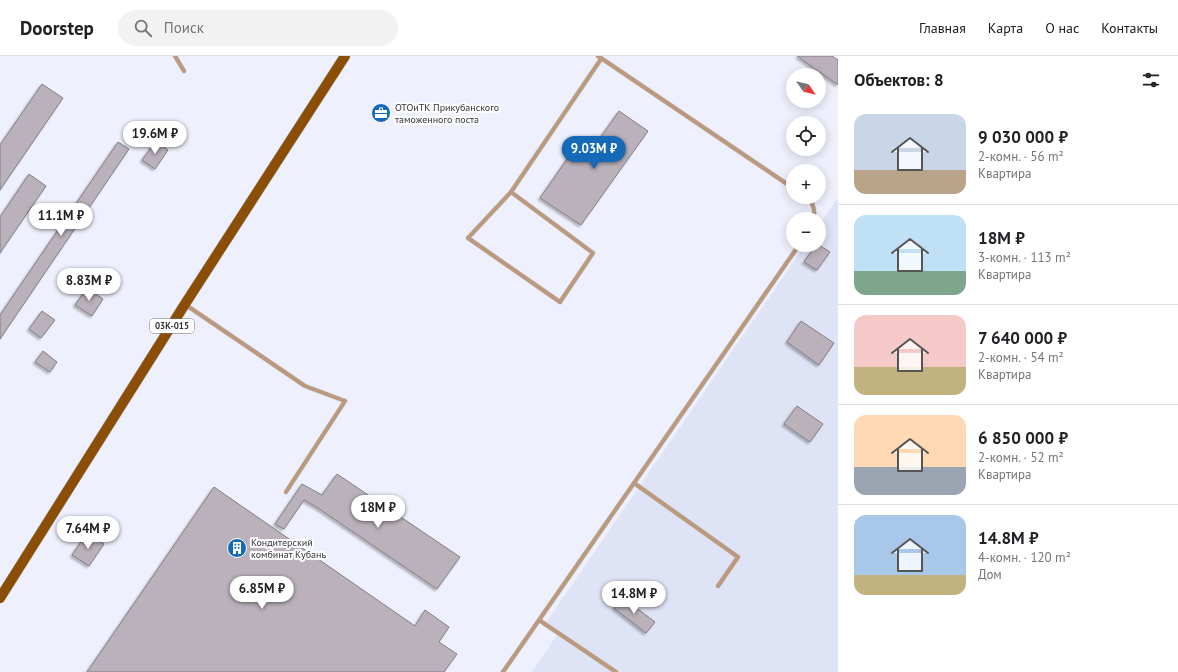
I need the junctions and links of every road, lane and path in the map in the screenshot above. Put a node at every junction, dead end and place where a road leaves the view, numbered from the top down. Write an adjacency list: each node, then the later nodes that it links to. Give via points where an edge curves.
1 (175, 56): 4 (lane)
2 (345, 56): 8 (main road, 03К-015)
3 (599, 57): 5 (lane); 6 (lane)
4 (184, 71)
5 (786, 183)
6 (511, 192): 6 (lane, via 593,253 560,302 468,238)
7 (794, 252): 9 (lane)
8 (186, 304): 10 (lane, via 305,386 345,401); 12 (main road, 03К-015)
9 (634, 483): 11 (lane, via 738,557); 13 (lane)
10 (286, 492)
11 (718, 586)
12 (0, 598)
13 (540, 620): 14 (lane); 15 (lane)
14 (503, 672)
15 (616, 672)

